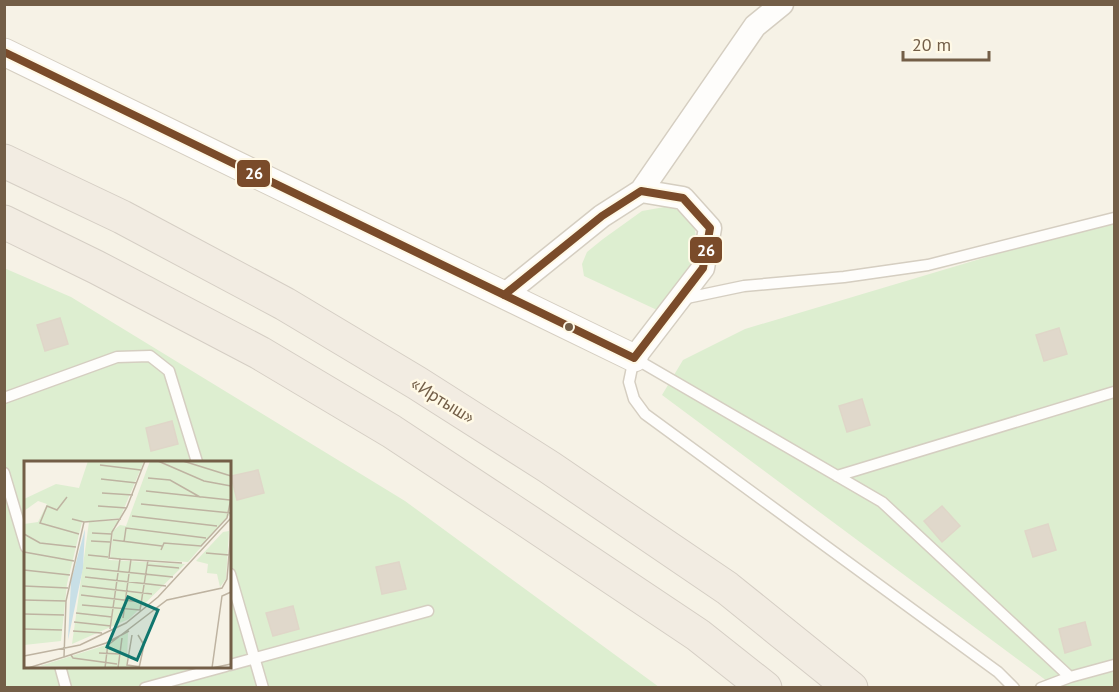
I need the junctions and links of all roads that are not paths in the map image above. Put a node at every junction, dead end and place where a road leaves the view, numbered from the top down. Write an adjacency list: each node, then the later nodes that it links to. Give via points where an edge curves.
1 (782, 4): 4 (street, via 755,26)
2 (4, 52): 7 (street)
3 (4, 161): 28 (highway, «Иртыш», via 122,217 285,304 417,383 727,588)
4 (641, 191): 7 (street, via 602,216); 8 (street, via 683,198 710,228 703,268)
5 (1114, 218): 8 (lane, via 928,265 744,286)
6 (4, 222): 27 (highway, via 260,354 391,431 698,635)
7 (504, 295): 9 (street)
8 (679, 300): 9 (street)
9 (634, 358): 14 (lane); 29 (lane, via 628,382 645,414)
10 (1114, 392): 14 (lane)
11 (4, 398): 12 (lane, via 117,357 150,356 169,370)
12 (196, 461)
13 (4, 473): 15 (lane)
14 (837, 476): 23 (lane, via 882,502)
15 (24, 540)
16 (231, 577): 18 (lane)
17 (428, 611): 18 (lane)
18 (255, 659): 19 (lane); 26 (lane)
19 (231, 665)
20 (1114, 665): 23 (lane)
21 (61, 668): 24 (lane)
22 (220, 668): 25 (lane)
23 (1070, 677): 30 (lane)
24 (66, 687)
25 (145, 687)
26 (263, 687)
27 (765, 687)
28 (851, 687)
29 (1014, 687)
30 (1041, 687)

